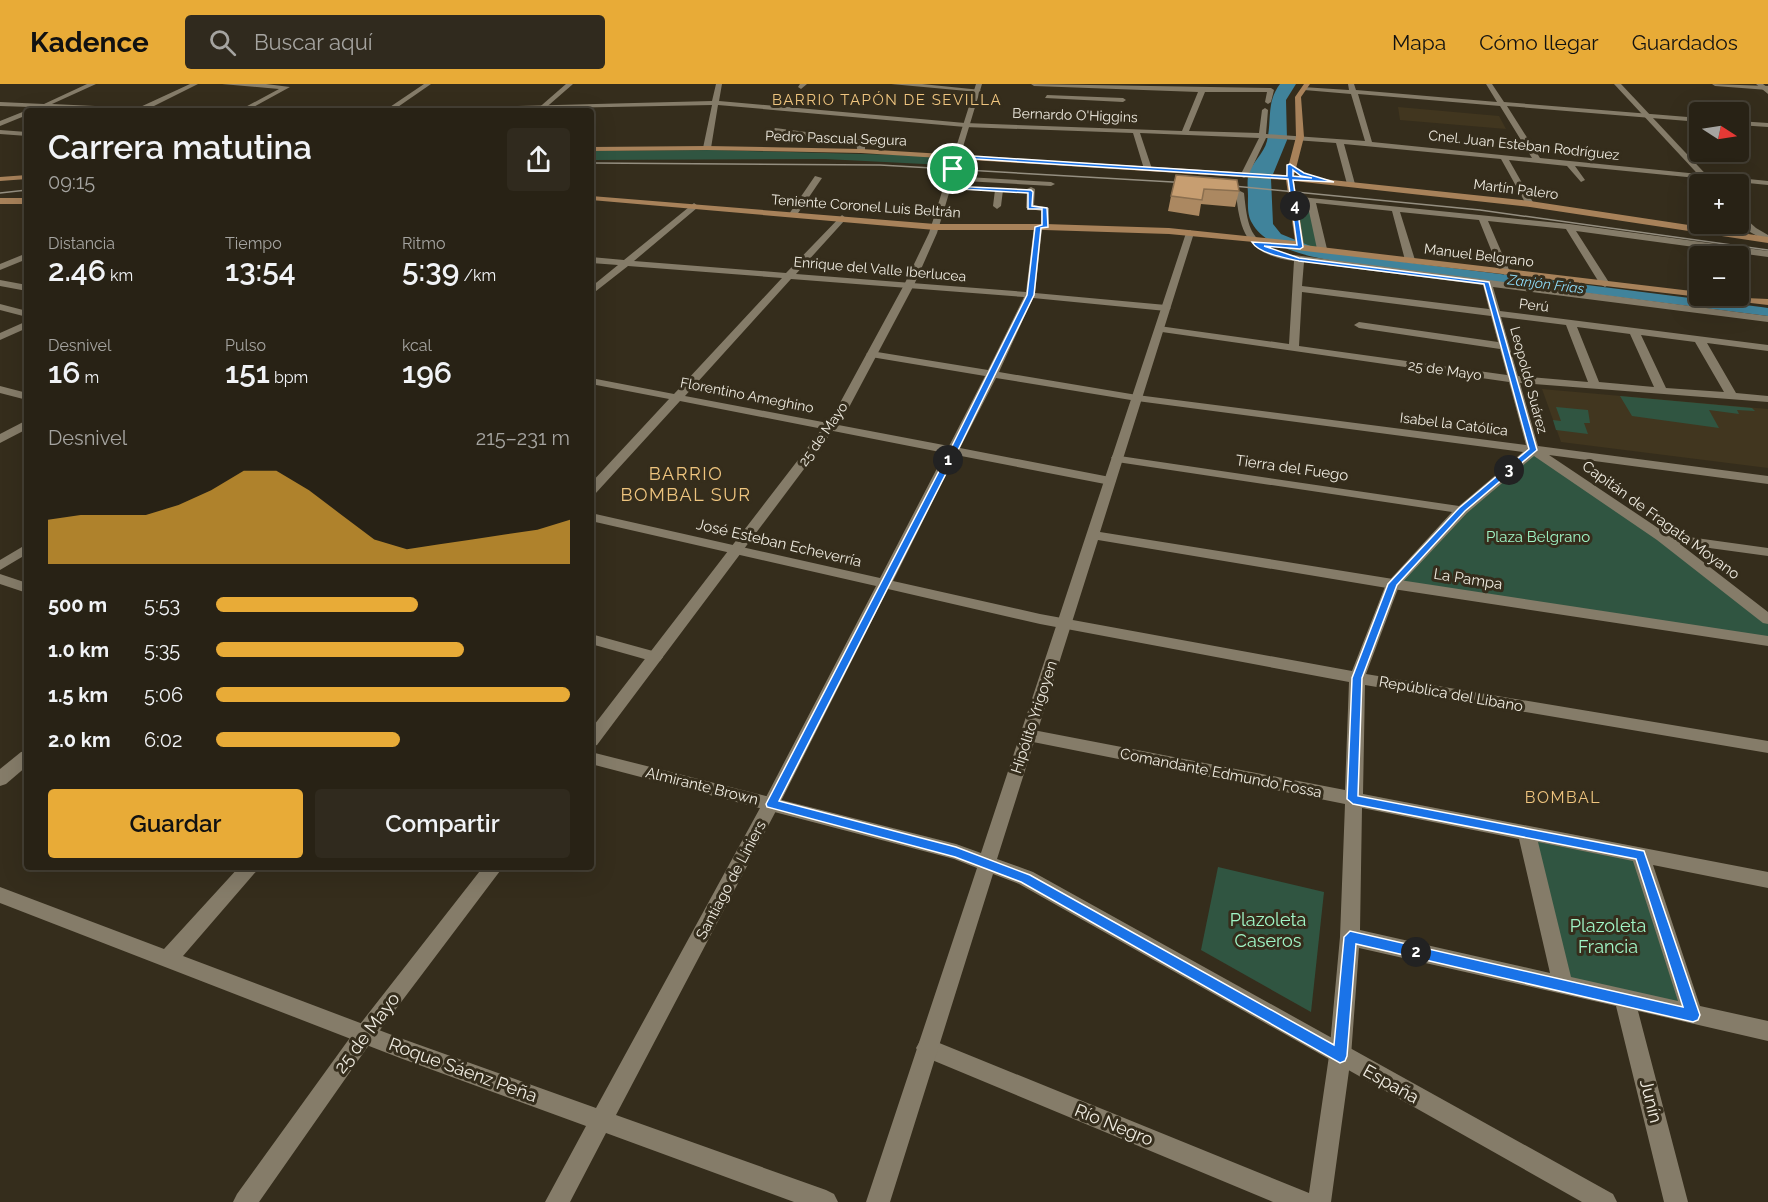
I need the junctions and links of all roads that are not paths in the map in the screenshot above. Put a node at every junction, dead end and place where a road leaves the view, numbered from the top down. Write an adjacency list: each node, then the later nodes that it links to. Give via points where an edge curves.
1 (93, 84): 26 (street)
2 (195, 84): 30 (street)
3 (225, 84): 13 (street)
4 (428, 84): 32 (street)
5 (570, 84): 33 (street)
6 (719, 84): 23 (street)
7 (894, 84): 15 (street)
8 (1034, 84): 9 (street)
9 (1048, 84): 16 (street); 20 (street)
10 (1489, 84): 25 (street)
11 (1617, 84): 37 (street)
12 (1715, 84): 18 (street)
13 (289, 85): 31 (street)
14 (1305, 86): 17 (street); 50 (main road, via 1298,100)
15 (979, 87): 41 (street, 25 de Mayo)
16 (1168, 87): 19 (street)
17 (1352, 88): 25 (street); 52 (street)
18 (1764, 88)
19 (1202, 90): 22 (street, via 1271,90); 46 (street)
20 (1047, 97): 21 (street); 27 (street)
21 (1123, 100)
22 (1268, 102)
23 (716, 103): 34 (street, Bernardo O'Higgins); 41 (street, Bernardo O'Higgins); 53 (street)
24 (0, 104): 26 (street)
25 (1502, 104): 37 (street); 58 (street)
26 (43, 106): 28 (street); 29 (street)
27 (1046, 106)
28 (38, 108)
29 (81, 108)
30 (145, 108)
31 (247, 108)
32 (392, 108)
33 (542, 108)
34 (570, 108)
35 (1265, 110): 48 (street)
36 (24, 114): 39 (street)
37 (1646, 115): 38 (street); 63 (street)
38 (1689, 119)
39 (0, 124)
40 (1749, 124): 42 (street)
41 (965, 125): 44 (street, Bernardo O'Higgins); 56 (street, 25 de Mayo)
42 (1768, 125)
43 (775, 130): 55 (street, via 858,141)
44 (1136, 131): 46 (street, Bernardo O'Higgins); 61 (street)
45 (0, 132): 47 (street)
46 (1185, 132): 48 (street, Bernardo O'Higgins)
47 (24, 134)
48 (1265, 135): 49 (street, Bernardo O'Higgins); 64 (street)
49 (1277, 136): 50 (street, Cnel. Juan Esteban Rodríguez)
50 (1300, 137): 51 (street, Cnel. Juan Esteban Rodríguez); 60 (main road)
51 (1339, 140): 52 (street, Cnel. Juan Esteban Rodríguez); 76 (street)
52 (1369, 143): 57 (street, Cnel. Juan Esteban Rodríguez)
53 (707, 148): 54 (main road, Pedro Pascual Segura); 55 (main road, Pedro Pascual Segura)
54 (594, 149)
55 (861, 151): 56 (main road, Pedro Pascual Segura)
56 (957, 156): 61 (main road, Pedro Pascual Segura); 73 (street, 25 de Mayo)
57 (1503, 156): 58 (street, Cnel. Juan Esteban Rodríguez); 84 (street)
58 (1537, 159): 59 (street, Cnel. Juan Esteban Rodríguez)
59 (1568, 162): 62 (street, Cnel. Juan Esteban Rodríguez); 70 (street)
60 (1290, 165): 68 (main road); 72 (main road, via 1303,174)
61 (1148, 169): 64 (main road, Pedro Pascual Segura)
62 (1692, 174)
63 (1701, 174)
64 (1246, 176): 65 (main road, Pedro Pascual Segura)
65 (1260, 176): 68 (main road, Martín Palero)
66 (24, 177): 69 (main road)
67 (818, 178): 88 (street)
68 (1290, 178): 72 (main road, Martín Palero); 80 (main road)
69 (0, 179)
70 (1581, 180)
71 (1749, 181): 74 (street, Cnel. Juan Esteban Rodríguez)
72 (1332, 182): 76 (main road, Martín Palero)
73 (949, 183): 75 (street); 77 (street); 92 (street, 25 de Mayo)
74 (1768, 183)
75 (1051, 184)
76 (1351, 184): 84 (main road, Martín Palero)
77 (999, 190): 86 (street); 93 (street, via 1031,190 1030,207 1045,208)
78 (1240, 192): 97 (street, via 1243,225)
79 (594, 198): 85 (main road, Teniente Coronel Luis Beltrán)
80 (1294, 198): 82 (street); 98 (main road)
81 (24, 200): 83 (main road)
82 (1311, 200): 87 (street); 100 (street)
83 (0, 201)
84 (1530, 204): 96 (main road, Martín Palero)
85 (694, 206): 88 (main road, Teniente Coronel Luis Beltrán); 106 (street)
86 (997, 207)
87 (1395, 208): 89 (street); 105 (street)
88 (793, 214): 90 (main road, Teniente Coronel Luis Beltrán)
89 (1482, 217): 94 (street); 108 (street)
90 (842, 218): 92 (main road, Teniente Coronel Luis Beltrán); 109 (street)
91 (1749, 226): 96 (street)
92 (935, 227): 93 (main road, Teniente Coronel Luis Beltrán); 113 (street, 25 de Mayo)
93 (1042, 227): 95 (main road, Teniente Coronel Luis Beltrán); 118 (street, Santiago de Liniers)
94 (1569, 227): 101 (street); 112 (street)
95 (1189, 235): 97 (main road, Manuel Belgrano); 122 (street, Hipólito Yrigoyen)
96 (1768, 240): 99 (street)
97 (1251, 241): 98 (main road, Manuel Belgrano); 98 (main road, Manuel Belgrano); 104 (street, Manuel Belgrano)
98 (1300, 245): 100 (main road, Manuel Belgrano)
99 (1768, 248)
100 (1322, 249): 105 (main road, Manuel Belgrano)
101 (1768, 254)
102 (24, 257): 107 (street)
103 (594, 260): 106 (street, Enrique del Valle Iberlucea)
104 (1299, 260): 111 (street, Manuel Belgrano); 115 (street)
105 (1410, 260): 108 (main road, Manuel Belgrano)
106 (626, 263): 109 (street, Enrique del Valle Iberlucea); 116 (street)
107 (0, 267)
108 (1505, 272): 112 (main road, Manuel Belgrano)
109 (789, 275): 113 (street, Enrique del Valle Iberlucea); 145 (street)
110 (0, 283): 114 (street)
111 (1487, 283): 124 (street, Leopoldo Suárez); 125 (street, Manuel Belgrano)
112 (1605, 284): 117 (main road, Manuel Belgrano)
113 (909, 285): 118 (street, Enrique del Valle Iberlucea); 136 (street, 25 de Mayo)
114 (24, 287)
115 (1297, 288): 124 (street, Perú); 134 (street)
116 (594, 290)
117 (1689, 294)
118 (1030, 295): 122 (street, Enrique del Valle Iberlucea); 137 (street, Santiago de Liniers)
119 (1749, 300): 120 (main road)
120 (1768, 302)
121 (0, 307): 123 (street)
122 (1166, 308): 129 (street, Hipólito Yrigoyen)
123 (24, 313)
124 (1495, 313): 126 (street, Perú); 133 (street, Leopoldo Suárez)
125 (1768, 319)
126 (1570, 323): 130 (street, Perú); 140 (street)
127 (24, 325): 131 (street)
128 (1359, 325): 133 (street)
129 (1159, 329): 134 (street, 25 de Mayo); 146 (street, Hipólito Yrigoyen)
130 (1634, 331): 132 (street, Perú); 142 (street)
131 (0, 337)
132 (1699, 339): 135 (street, Perú); 144 (street)
133 (1504, 346): 138 (street, Leopoldo Suárez)
134 (1294, 348): 138 (street, 25 de Mayo)
135 (1768, 348)
136 (871, 354): 137 (street, Isabel la Católica); 149 (street, 25 de Mayo)
137 (992, 374): 146 (street, Isabel la Católica); 151 (street, Santiago de Liniers)
138 (1512, 379): 140 (street, 25 de Mayo); 152 (street, Leopoldo Suárez)
139 (594, 382): 145 (street, Florentino Ameghino)
140 (1595, 386): 142 (street, 25 de Mayo)
141 (0, 389): 143 (street)
142 (1662, 391): 144 (street, 25 de Mayo)
143 (24, 396)
144 (1732, 396): 147 (street, 25 de Mayo)
145 (677, 397): 149 (street, Florentino Ameghino); 156 (street)
146 (1137, 398): 152 (street, Isabel la Católica); 153 (street, Hipólito Yrigoyen)
147 (1768, 399)
148 (24, 426): 150 (street)
149 (831, 427): 151 (street, Florentino Ameghino); 162 (street, 25 de Mayo)
150 (0, 439)
151 (954, 450): 155 (street, Florentino Ameghino); 166 (street, Santiago de Liniers)
152 (1533, 450): 154 (street, Isabel la Católica); 157 (street); 160 (street, Capitán de Fragata Moyano)
153 (1118, 458): 155 (street, Hipólito Yrigoyen); 157 (street, Tierra del Fuego)
154 (1768, 480)
155 (1110, 481): 159 (street, Hipólito Yrigoyen)
156 (594, 488)
157 (1462, 510): 167 (street)
158 (594, 519): 162 (street, José Esteban Echeverría)
159 (1093, 535): 167 (street, La Pampa); 170 (street, Hipólito Yrigoyen)
160 (1662, 537): 163 (street); 169 (street, Capitán de Fragata Moyano)
161 (24, 550): 164 (street)
162 (737, 550): 166 (street, José Esteban Echeverría); 173 (street, 25 de Mayo)
163 (1768, 552)
164 (0, 566)
165 (0, 579): 168 (street)
166 (885, 584): 170 (street, José Esteban Echeverría); 182 (street, Santiago de Liniers)
167 (1393, 584): 172 (street, La Pampa); 174 (street)
168 (24, 587)
169 (1768, 619)
170 (1064, 624): 174 (street, República del Libano); 175 (street, Hipólito Yrigoyen)
171 (594, 640): 173 (street)
172 (1768, 641)
173 (655, 657): 176 (street, 25 de Mayo)
174 (1357, 678): 177 (street, República del Libano); 181 (street)
175 (1028, 735): 181 (street, Comandante Edmundo Fossa); 185 (street, Hipólito Yrigoyen)
176 (594, 737)
177 (1768, 747)
178 (24, 759): 180 (street)
179 (594, 759): 182 (street, Almirante Brown)
180 (0, 779)
181 (1353, 799): 183 (street, Comandante Edmundo Fossa); 190 (street)
182 (771, 804): 185 (street, Almirante Brown); 199 (street, Santiago de Liniers)
183 (1527, 833): 184 (street, Comandante Edmundo Fossa); 192 (street)
184 (1640, 855): 188 (street, Comandante Edmundo Fossa); 194 (street)
185 (987, 863): 197 (street, Hipólito Yrigoyen); 198 (street, España, via 1026,878)
186 (248, 870): 191 (street)
187 (492, 870): 196 (street, 25 de Mayo)
188 (1768, 880)
189 (0, 895): 191 (street, Roque Sáenz Peña)
190 (1350, 937): 192 (street); 198 (street)
191 (167, 959): 196 (street, Roque Sáenz Peña)
192 (1563, 986): 193 (street)
193 (1625, 1000): 194 (street); 207 (street, Junín)
194 (1693, 1015): 195 (street)
195 (1768, 1031)
196 (364, 1035): 199 (street, Roque Sáenz Peña); 200 (street, 25 de Mayo)
197 (927, 1048): 203 (street, Hipólito Yrigoyen); 204 (street, Río Negro)
198 (1340, 1056): 205 (street); 206 (street, España)
199 (601, 1119): 201 (street, Santiago de Liniers); 202 (street, Roque Sáenz Peña)
200 (245, 1202)
201 (557, 1202)
202 (826, 1202)
203 (878, 1202)
204 (1301, 1202)
205 (1319, 1202)
206 (1605, 1202)
207 (1676, 1202)

